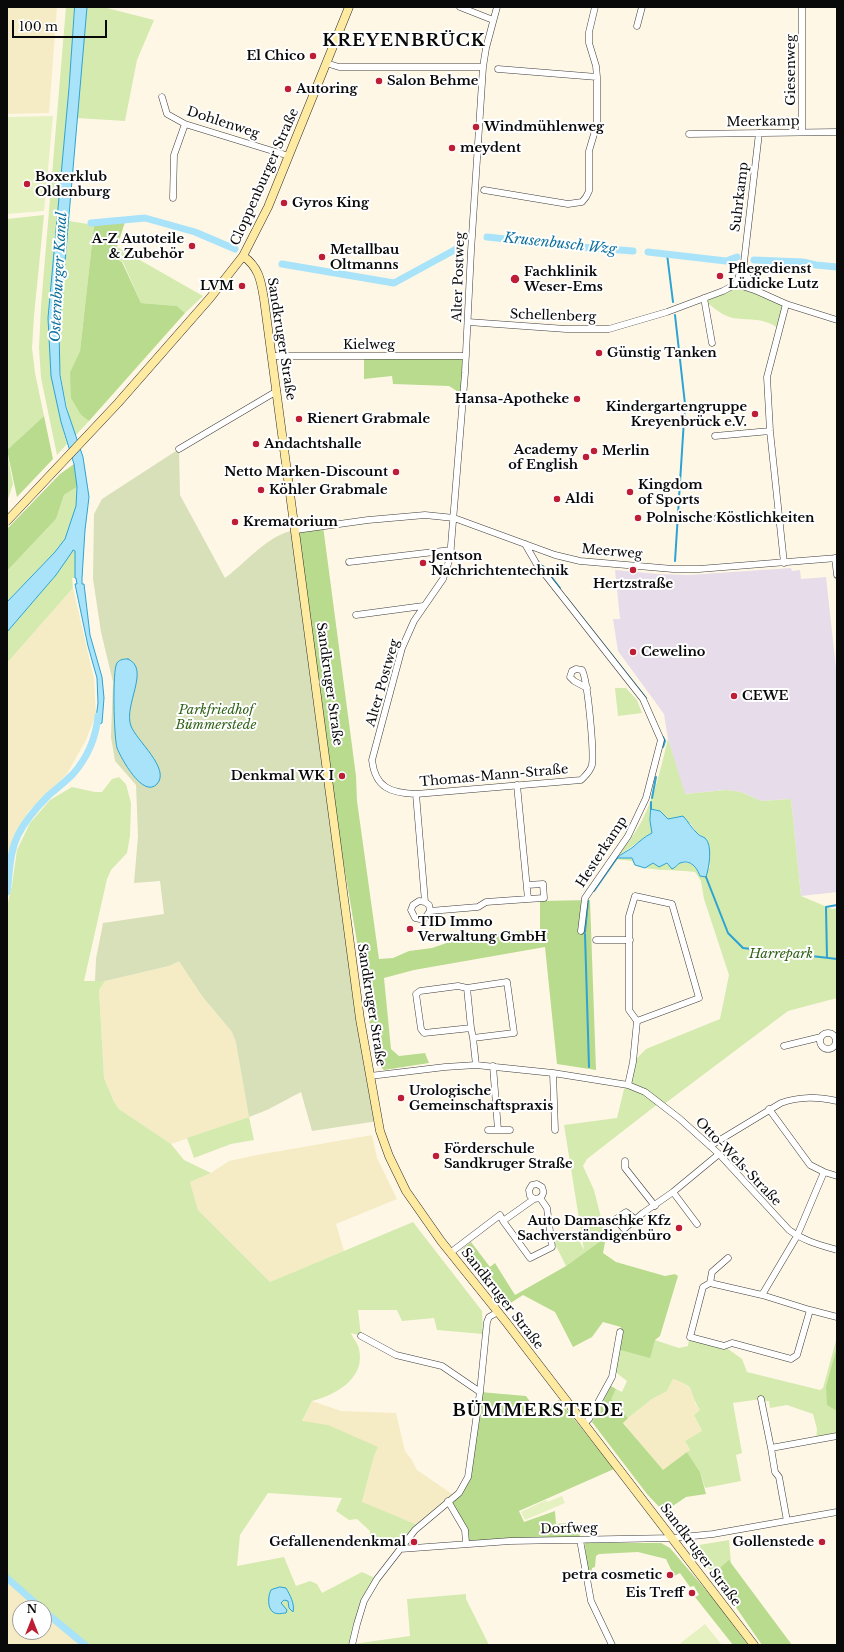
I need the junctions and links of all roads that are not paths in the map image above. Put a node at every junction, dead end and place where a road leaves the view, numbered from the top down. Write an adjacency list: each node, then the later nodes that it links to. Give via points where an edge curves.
1 (349, 7): 9 (street, Cloppenburger Straße)
2 (460, 7): 7 (street)
3 (496, 7): 7 (street, Alter Postweg)
4 (595, 7): 12 (street, via 589,43)
5 (642, 7): 8 (street)
6 (802, 7): 15 (street, Giesenweg)
7 (493, 20): 10 (street, Alter Postweg)
8 (637, 26)
9 (326, 63): 10 (street, via 339,67); 19 (street, Cloppenburger Straße)
10 (484, 67): 29 (street, Alter Postweg, via 471,238)
11 (498, 68): 12 (street)
12 (597, 77): 20 (street, via 597,124 589,151 589,191 582,202 568,204)
13 (162, 97): 14 (street, Dohlenweg, via 167,114)
14 (185, 124): 19 (street, Dohlenweg); 21 (street, via 174,155)
15 (802, 132): 16 (street, Meerkamp); 17 (street, Meerkamp)
16 (837, 132)
17 (759, 133): 18 (street, Meerkamp); 23 (street, Suhrkamp)
18 (689, 134)
19 (289, 156): 22 (street, Cloppenburger Straße, via 268,207)
20 (484, 190)
21 (172, 198)
22 (243, 256): 31 (street, Sandkruger Straße, via 253,264 260,276); 40 (street, Cloppenburger Straße, via 210,298 94,429)
23 (744, 262): 24 (street, Suhrkamp); 25 (street, Suhrkamp, via 747,276)
24 (736, 284): 25 (street); 26 (street, Schellenberg)
25 (758, 291): 27 (street)
26 (704, 298): 29 (street, Schellenberg, via 609,329 566,329); 30 (street)
27 (786, 304): 28 (street); 34 (street, via 767,377)
28 (837, 320)
29 (468, 322): 32 (street, Alter Postweg)
30 (712, 343)
31 (272, 356): 32 (street, Kielweg); 33 (street, Sandkruger Straße)
32 (466, 356): 38 (street, Alter Postweg)
33 (277, 391): 36 (street); 41 (street, Sandkruger Straße)
34 (770, 431): 35 (street); 37 (street)
35 (715, 436)
36 (178, 449)
37 (779, 516): 39 (street); 46 (street)
38 (454, 518): 41 (street, Meerweg, via 405,516); 42 (street, Meerweg); 43 (street, Alter Postweg)
39 (717, 518)
40 (7, 520)
41 (296, 530): 72 (street, Sandkruger Straße, via 356,988)
42 (525, 544): 46 (street, Meerweg, via 580,562 673,569); 58 (street, Hesterkamp, via 536,563 643,699 661,740 646,798 628,836 585,898)
43 (451, 550): 45 (street); 48 (street, Alter Postweg, via 443,578)
44 (836, 558): 46 (street, Meerweg); 47 (street)
45 (349, 562)
46 (784, 563)
47 (837, 575)
48 (423, 606): 49 (street); 51 (street, Alter Postweg, via 402,648)
49 (356, 615)
50 (587, 688): 52 (street, Thomas-Mann-Straße, via 592,758 589,773 581,780)
51 (377, 745): 53 (street, Thomas-Mann-Straße, via 372,760 373,769 382,785 391,790)
52 (517, 785): 53 (street, Thomas-Mann-Straße); 54 (street)
53 (416, 794): 56 (street)
54 (527, 885): 55 (street); 55 (street, via 543,884 544,898)
55 (528, 899): 57 (street, via 486,902 478,907)
56 (426, 902): 57 (street); 57 (street, via 415,903 411,910 412,914 420,919 425,918)
57 (430, 911)
58 (581, 931)
59 (596, 940): 60 (street)
60 (630, 940): 62 (street, via 629,1010); 62 (street, via 629,916 635,896 672,904 699,998)
61 (467, 988): 63 (street); 63 (street, via 458,986 420,991 416,994 421,1029 424,1033); 66 (street, via 507,982 514,1033)
62 (636, 1021): 73 (street, via 633,1062)
63 (471, 1028): 66 (street)
64 (834, 1032): 65 (street); 68 (street)
65 (821, 1037): 67 (street); 68 (street, via 821,1045 825,1048)
66 (473, 1038): 69 (street)
67 (784, 1046)
68 (836, 1046)
69 (476, 1065): 70 (street, Otto-Wels-Straße); 72 (street, Otto-Wels-Straße)
70 (493, 1066): 71 (street, Otto-Wels-Straße); 77 (street)
71 (553, 1073): 73 (street, Otto-Wels-Straße); 79 (street)
72 (370, 1076): 92 (street, Sandkruger Straße, via 378,1121 389,1156 406,1191)
73 (628, 1085): 80 (street, Otto-Wels-Straße, via 645,1092 660,1103)
74 (837, 1101): 75 (street, via 801,1097)
75 (769, 1109): 80 (street); 83 (street, via 810,1166)
76 (488, 1130): 77 (street)
77 (498, 1130): 78 (street)
78 (510, 1130)
79 (555, 1130)
80 (710, 1146): 81 (street, Otto-Wels-Straße)
81 (719, 1154): 85 (street); 90 (street, Otto-Wels-Straße, via 782,1224)
82 (625, 1161): 86 (street, via 625,1168)
83 (824, 1172): 84 (street); 90 (street)
84 (837, 1176)
85 (674, 1192): 86 (street); 89 (street)
86 (655, 1206): 87 (street)
87 (636, 1220)
88 (503, 1221): 88 (street, via 537,1199 546,1208 552,1247 530,1258); 92 (street, via 500,1215)
89 (697, 1224)
90 (797, 1236): 91 (street, Otto-Wels-Straße); 95 (street)
91 (837, 1250)
92 (450, 1253): 97 (street, Sandkruger Straße)
93 (728, 1258): 94 (street, via 712,1272)
94 (710, 1283): 95 (street); 96 (street, via 703,1287 690,1337 724,1346 732,1343 791,1359 797,1355)
95 (762, 1295): 96 (street)
96 (810, 1310): 98 (street)
97 (498, 1312): 101 (street, via 487,1322); 103 (street, Sandkruger Straße)
98 (837, 1317)
99 (620, 1332): 103 (street, via 612,1377)
100 (362, 1336): 101 (street, via 396,1355 442,1366)
101 (480, 1392): 106 (street, via 468,1477 459,1493)
102 (761, 1399): 105 (street)
103 (584, 1424): 109 (street, Sandkruger Straße)
104 (837, 1436): 105 (street)
105 (771, 1448): 108 (street)
106 (448, 1501): 111 (street, via 465,1530); 112 (street, via 416,1530)
107 (837, 1512): 108 (street, Dorfweg)
108 (787, 1521): 109 (street, Dorfweg)
109 (673, 1538): 110 (street, Dorfweg); 115 (street, Sandkruger Straße)
110 (580, 1540): 111 (street, Dorfweg); 114 (street, via 591,1601)
111 (466, 1543): 112 (street, Dorfweg)
112 (400, 1549): 113 (street, via 364,1601)
113 (352, 1645)
114 (612, 1645)
115 (754, 1645)

